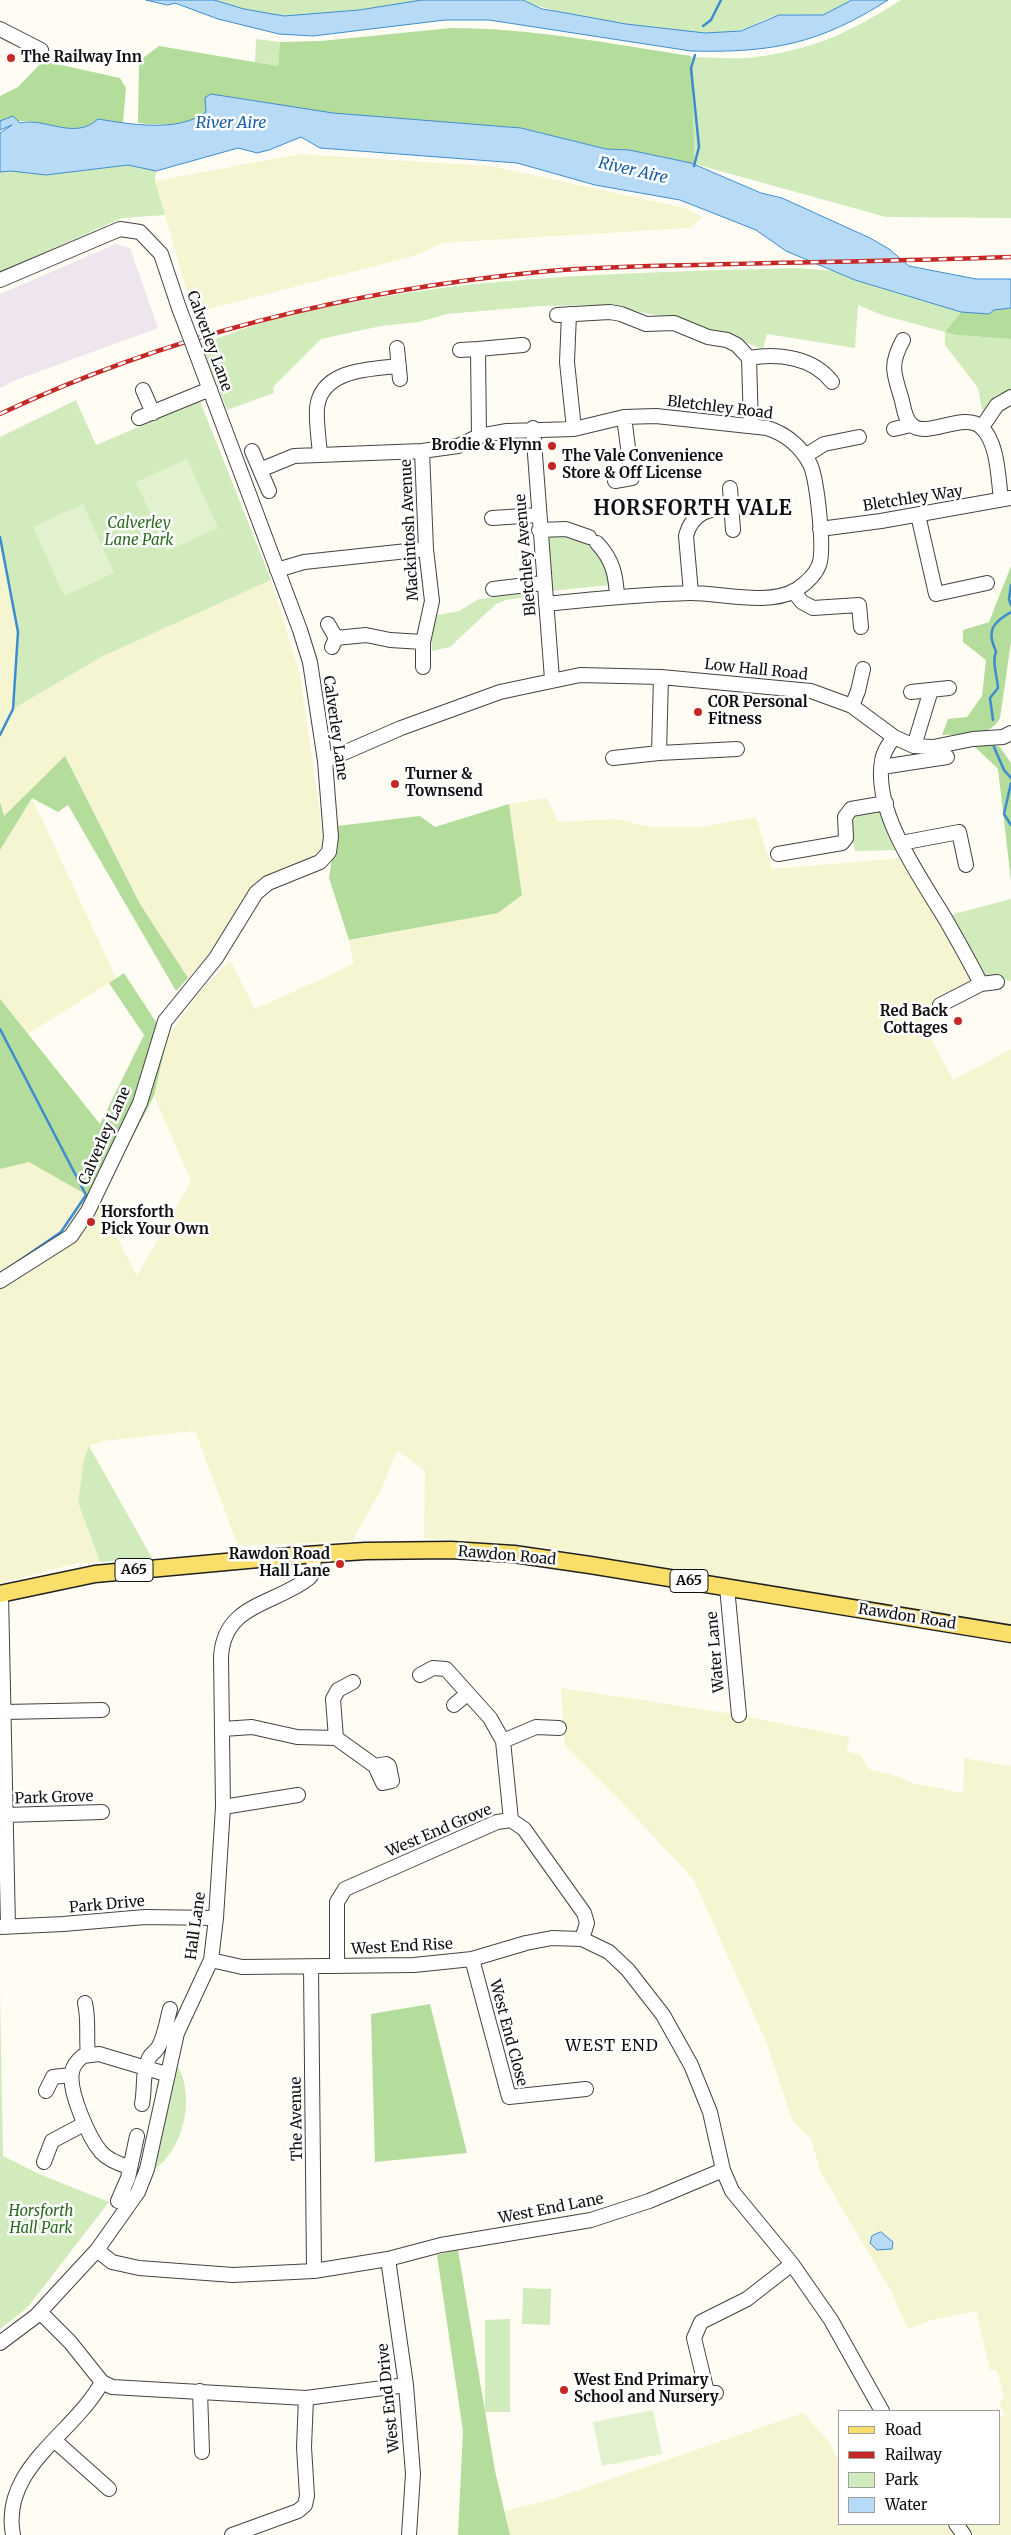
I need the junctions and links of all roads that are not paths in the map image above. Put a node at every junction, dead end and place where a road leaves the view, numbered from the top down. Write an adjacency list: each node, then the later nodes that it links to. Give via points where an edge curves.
1 (0, 29): 2 (street)
2 (41, 50)
3 (0, 280): 11 (street, Calverley Lane, bridge, via 120,229 140,232 161,254)
4 (902, 340): 17 (street, via 894,356 893,368)
5 (524, 346): 7 (street)
6 (397, 348): 27 (street, via 399,373 353,371 343,375 324,392 317,408)
7 (478, 349): 8 (street); 23 (street)
8 (460, 350)
9 (749, 358): 10 (street, via 770,356 802,360 826,374); 18 (street); 21 (street, via 727,340 708,337 674,323 646,324 610,312 563,315)
10 (832, 382)
11 (210, 389): 14 (street); 42 (street, Calverley Lane)
12 (143, 390): 14 (street)
13 (1011, 397): 19 (street, via 997,405)
14 (153, 412): 16 (street)
15 (624, 417): 18 (street, Bletchley Road, via 656,416); 21 (street, Bletchley Road); 30 (street, via 632,478)
16 (139, 418)
17 (911, 425): 19 (street, via 923,429 970,421); 22 (street)
18 (750, 426): 28 (street, Bletchley Road, via 784,434)
19 (982, 427): 33 (street, via 991,439)
20 (533, 428): 21 (street, Bletchley Road); 23 (street, Bletchley Road); 35 (street, Bletchley Avenue)
21 (574, 428)
22 (894, 428)
23 (479, 436): 25 (street, Bletchley Road, via 458,446)
24 (859, 437): 28 (street, via 824,444)
25 (422, 450): 27 (street, Bletchley Road); 41 (street, Mackintosh Avenue)
26 (252, 451): 29 (street)
27 (320, 455): 29 (street, Bletchley Road, via 294,456)
28 (805, 456): 38 (street, Bletchley Road, via 811,465)
29 (260, 470): 32 (street)
30 (615, 481)
31 (730, 488): 34 (street)
32 (269, 491)
33 (1006, 498): 36 (street, Bletchley Way)
34 (731, 506): 40 (street); 47 (street, via 707,509 695,517 688,529)
35 (538, 515): 37 (street); 39 (street, Bletchley Avenue)
36 (918, 515): 38 (street, Bletchley Way); 44 (street, via 936,594)
37 (492, 518)
38 (820, 528): 46 (street, Bletchley Road, via 819,565 808,582)
39 (539, 530): 43 (street, Bletchley Avenue); 48 (street, via 566,529 593,540 608,556 614,570)
40 (733, 530)
41 (426, 549): 42 (street, via 304,562); 52 (street, Mackintosh Avenue, via 432,600)
42 (277, 570): 68 (street, Calverley Lane, via 310,662)
43 (543, 583): 45 (street); 49 (street, Bletchley Avenue)
44 (986, 583)
45 (493, 588)
46 (793, 591): 47 (street, Bletchley Road, via 767,598); 51 (street, via 802,602 813,608 859,605)
47 (690, 593): 48 (street, Bletchley Road)
48 (617, 597): 49 (street, Bletchley Road)
49 (546, 604): 56 (street, Bletchley Avenue)
50 (328, 624): 52 (street, via 334,642 366,635)
51 (861, 627)
52 (423, 642): 53 (street, Mackintosh Avenue)
53 (423, 667)
54 (863, 669): 60 (street)
55 (661, 677): 56 (street, Low Hall Road, via 580,675); 60 (street, Low Hall Road, via 811,691); 65 (street)
56 (552, 679): 68 (street, Low Hall Road, via 500,692 401,728)
57 (949, 688): 58 (street)
58 (931, 690): 59 (street); 63 (street)
59 (911, 692)
60 (852, 706): 62 (street, Low Hall Road)
61 (1011, 733): 63 (street, Low Hall Road, via 1003,737 933,747)
62 (894, 737): 63 (street, Low Hall Road); 69 (street, via 884,754)
63 (914, 746)
64 (737, 749): 65 (street)
65 (659, 752): 67 (street)
66 (947, 757): 69 (street)
67 (613, 758)
68 (325, 761): 77 (street, Calverley Lane, via 331,836 329,852 320,862 268,883 256,892 216,958 164,1020 140,1103 88,1211 71,1236)
69 (882, 767): 70 (street)
70 (886, 803): 71 (street); 72 (street, via 851,810 845,817 846,838 842,843)
71 (901, 843): 73 (street, via 959,832); 75 (street, via 906,858)
72 (778, 854)
73 (966, 865)
74 (997, 982): 75 (street)
75 (981, 984): 76 (street)
76 (940, 1005)
77 (0, 1281)
78 (314, 1555): 79 (main road, Rawdon Road / A65, via 412,1550 487,1552); 80 (main road, Rawdon Road / A65, via 95,1574); 90 (street, Hall Lane, via 313,1573 309,1578 241,1616 226,1632 222,1657)
79 (727, 1587): 81 (main road, Rawdon Road / A65); 88 (street, Water Lane)
80 (0, 1594): 87 (street)
81 (1011, 1634)
82 (420, 1676): 84 (street, via 442,1667)
83 (353, 1682): 91 (street, via 334,1694)
84 (468, 1694): 85 (street); 92 (street, via 490,1718)
85 (454, 1705)
86 (102, 1710): 87 (street)
87 (4, 1712): 97 (street)
88 (739, 1714)
89 (559, 1728): 92 (street, via 536,1727)
90 (223, 1729): 91 (street, via 252,1727 297,1737); 95 (street, Hall Lane)
91 (336, 1738): 93 (street)
92 (503, 1741): 98 (street)
93 (375, 1766)
94 (298, 1795): 95 (street)
95 (223, 1807): 99 (street, Hall Lane)
96 (102, 1812): 97 (street, Park Grove)
97 (6, 1815): 100 (street)
98 (511, 1820): 101 (street, West End Grove, via 524,1829 584,1913 587,1923); 104 (street, West End Grove, via 497,1822 346,1889 336,1902)
99 (216, 1918): 100 (street, Park Drive, via 145,1917); 103 (street, Hall Lane)
100 (4, 1927)
101 (582, 1939): 102 (street, West End Rise, via 552,1938); 119 (street, West End Rise, via 609,1952 628,1970 662,2015 691,2064 707,2104)
102 (472, 1959): 104 (street, West End Rise, via 414,1965); 112 (street, West End Close, via 509,2097)
103 (211, 1960): 105 (street, West End Rise, via 242,1967); 110 (street, Hall Lane, via 177,2033)
104 (337, 1966): 105 (street, West End Rise)
105 (311, 1967): 124 (street, The Avenue)
106 (85, 2003): 108 (street)
107 (170, 2009): 109 (street, via 166,2030 159,2047 149,2058)
108 (88, 2055): 109 (street, via 99,2054); 111 (street, via 79,2060)
109 (147, 2069): 110 (street); 114 (street)
110 (166, 2074): 121 (street, Hall Lane, via 138,2192)
111 (72, 2075): 113 (street, via 51,2075); 115 (street)
112 (586, 2089)
113 (46, 2091)
114 (142, 2104)
115 (84, 2124): 117 (street, via 52,2141); 118 (street, via 102,2152)
116 (137, 2136): 118 (street)
117 (44, 2162)
118 (129, 2167): 120 (street)
119 (723, 2170): 122 (street, West End Lane, via 649,2201 592,2220 441,2245); 123 (street, via 732,2191)
120 (118, 2201)
121 (97, 2250): 124 (street, West End Lane, via 112,2262 139,2268 232,2275); 125 (street, Hall Lane)
122 (388, 2259): 124 (street, West End Lane); 128 (street, West End Drive)
123 (792, 2264): 130 (street, via 747,2299 701,2322 694,2338 706,2388 710,2393); 132 (street, via 831,2320)
124 (314, 2271)
125 (40, 2312): 126 (street, Hall Lane); 127 (street, via 70,2342)
126 (0, 2343)
127 (102, 2382): 129 (street, via 112,2387); 133 (street)
128 (406, 2385): 131 (street); 138 (street, West End Drive, via 413,2474)
129 (200, 2391): 131 (street); 134 (street)
130 (716, 2393)
131 (306, 2398): 137 (street, via 305,2505 298,2511)
132 (881, 2410)
133 (54, 2440): 135 (street); 136 (street, via 21,2482 12,2511)
134 (202, 2452)
135 (110, 2489)
136 (13, 2535)
137 (232, 2535)
138 (409, 2535)

